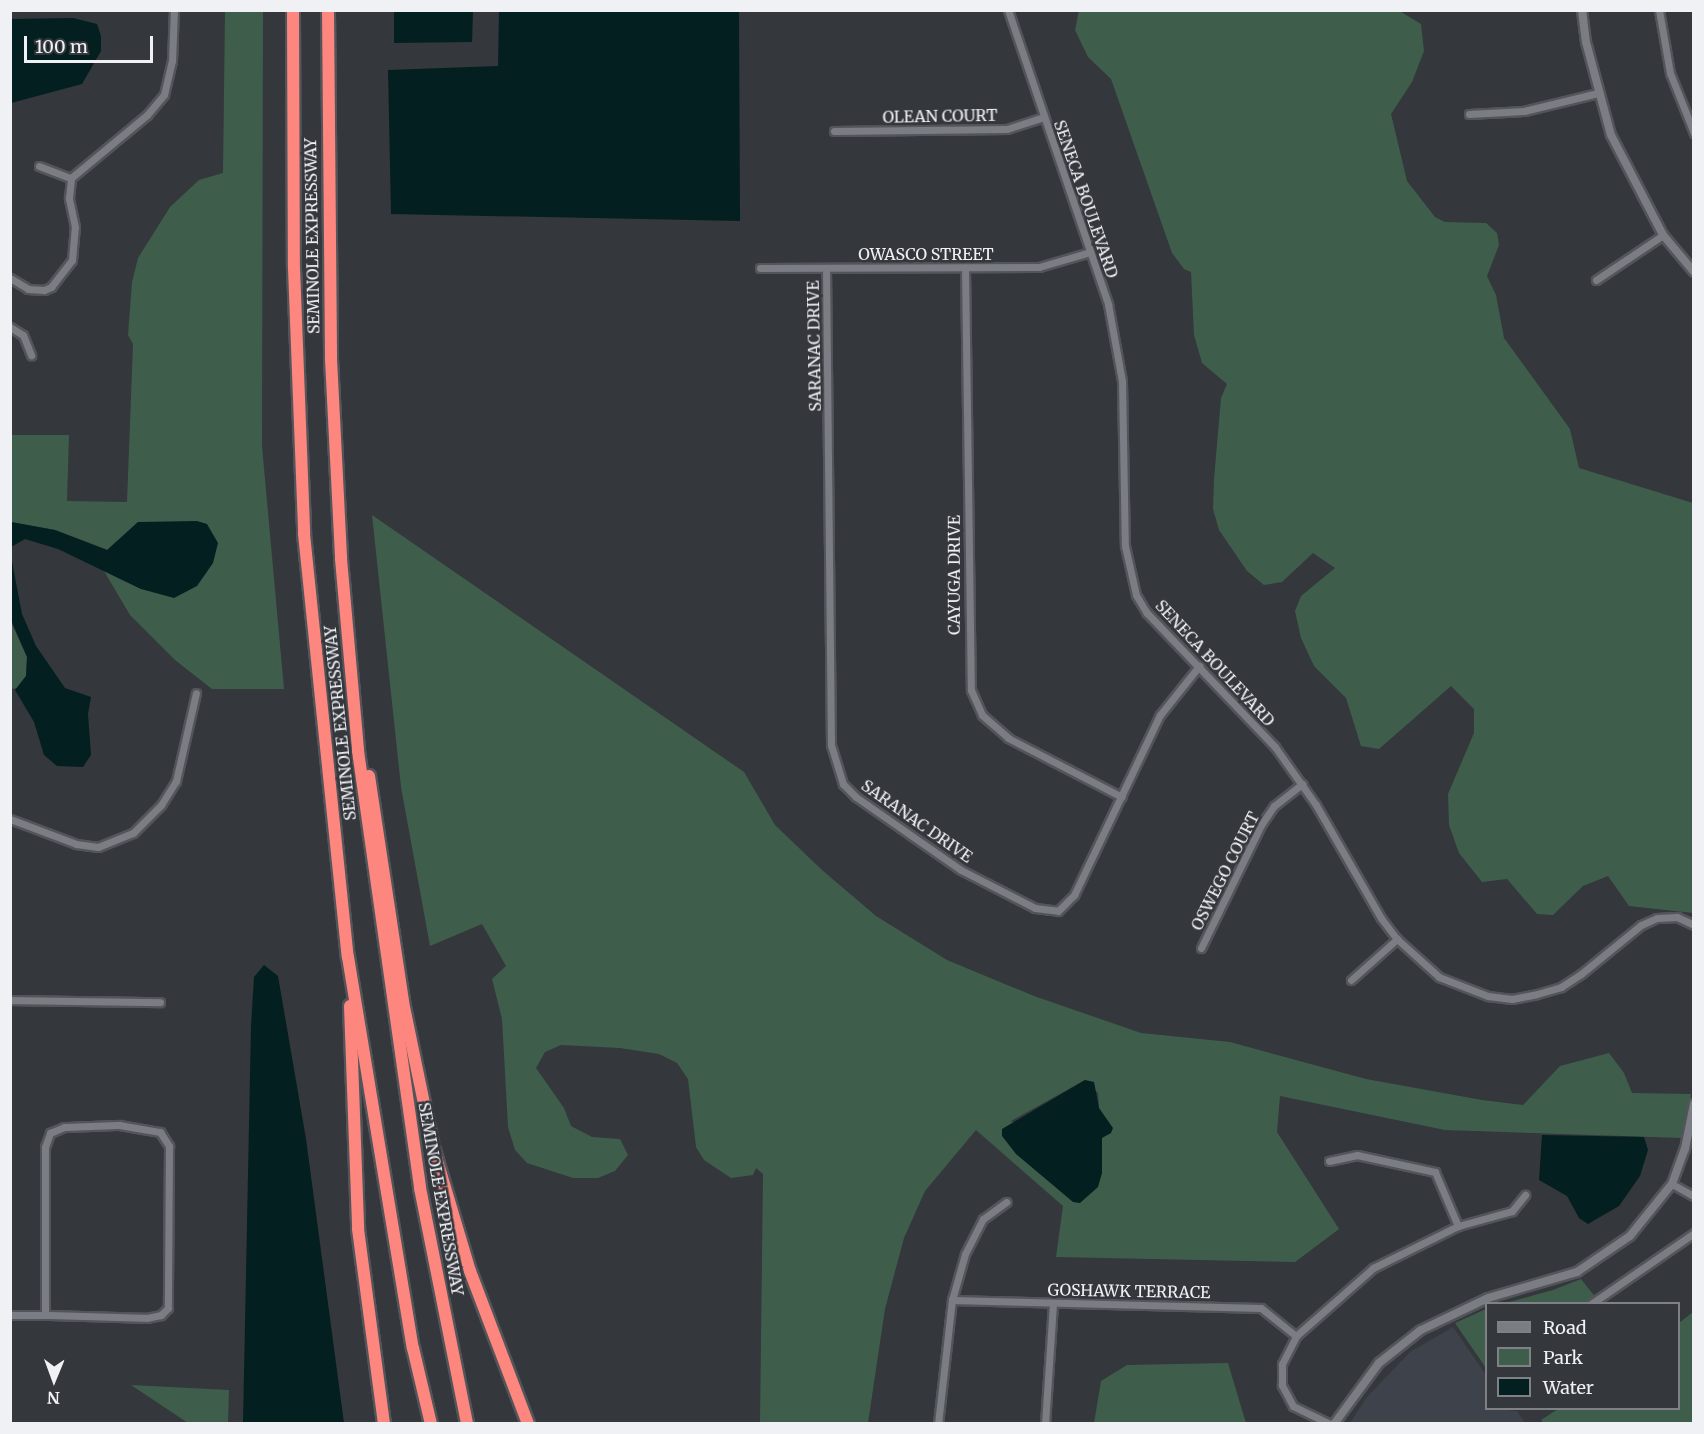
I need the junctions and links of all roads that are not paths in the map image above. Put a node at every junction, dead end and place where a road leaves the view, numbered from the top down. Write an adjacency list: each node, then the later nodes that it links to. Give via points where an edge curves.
1 (174, 10): 13 (street, via 172,61 164,95 147,115)
2 (293, 10): 33 (highway, SEMINOLE EXPRESSWAY, via 294,268 304,534)
3 (328, 10): 26 (highway, SEMINOLE EXPRESSWAY, via 327,188 338,507)
4 (1008, 10): 9 (street, SENECA BOULEVARD)
5 (1582, 10): 7 (street)
6 (1659, 10): 11 (street, via 1670,73)
7 (1598, 93): 8 (street, via 1524,111); 14 (street, via 1625,168)
8 (1469, 114)
9 (1044, 117): 10 (street, OLEAN COURT, via 1007,129); 15 (street, SENECA BOULEVARD)
10 (834, 131)
11 (1694, 133)
12 (39, 166): 13 (street)
13 (71, 178): 20 (street, via 69,198 75,228 72,260 51,287 44,290 28,289)
14 (1663, 235): 19 (street); 21 (street)
15 (1090, 252): 18 (street, OWASCO STREET, via 1039,267); 24 (street, SENECA BOULEVARD, via 1108,304 1122,381 1125,546 1130,575 1147,613)
16 (760, 268): 17 (street, OWASCO STREET)
17 (826, 268): 18 (street, OWASCO STREET); 28 (street, SARANAC DRIVE, via 831,745 843,784 961,870 1048,912 1058,911 1074,895)
18 (965, 268): 28 (street, CAYUGA DRIVE, via 971,690 982,715 1008,738)
19 (1694, 272)
20 (10, 278)
21 (1596, 280)
22 (10, 327): 23 (street, via 22,336)
23 (31, 355)
24 (1199, 666): 27 (street, SENECA BOULEVARD, via 1275,747); 28 (street, SARANAC DRIVE, via 1160,715)
25 (196, 693): 29 (street, via 176,781 161,805 133,833 98,847 76,844)
26 (356, 720): 51 (highway, via 366,749 391,930 425,1112 460,1241); 54 (highway, SEMINOLE EXPRESSWAY, via 369,843 420,1188)
27 (1302, 784): 31 (street, SENECA BOULEVARD); 32 (street, OSWEGO COURT, via 1274,806 1261,825)
28 (1122, 797)
29 (10, 819)
30 (1694, 925): 31 (street, SENECA BOULEVARD, via 1677,917 1657,918 1625,936 1561,987 1512,999 1488,996 1439,977)
31 (1397, 939): 34 (street)
32 (1201, 948)
33 (348, 957): 52 (highway, via 358,1229); 53 (highway, SEMINOLE EXPRESSWAY, via 413,1348)
34 (1351, 980)
35 (10, 1000): 36 (street)
36 (160, 1002)
37 (1694, 1104): 39 (street, via 1685,1149)
38 (1329, 1161): 43 (street, via 1357,1155 1435,1172)
39 (1672, 1184): 41 (street); 59 (street, via 1650,1215 1603,1258 1577,1272 1456,1311 1400,1344 1379,1363)
40 (1526, 1195): 43 (street, via 1512,1211)
41 (1694, 1196)
42 (1006, 1202): 45 (street, via 983,1219 965,1254)
43 (1458, 1226): 50 (street, via 1373,1268)
44 (1694, 1233): 46 (street)
45 (952, 1300): 47 (street, GOSHAWK TERRACE); 57 (street)
46 (1594, 1302)
47 (1053, 1303): 50 (street, GOSHAWK TERRACE, via 1261,1308); 58 (street)
48 (10, 1315): 49 (street)
49 (45, 1315): 49 (street, via 147,1318 161,1315 168,1308 170,1159 169,1146 160,1132 108,1126 64,1127 50,1133 45,1148)
50 (1296, 1336): 59 (street, via 1282,1364 1282,1386 1293,1406)
51 (498, 1345): 55 (highway); 56 (highway)
52 (384, 1424)
53 (431, 1424)
54 (467, 1424)
55 (528, 1424)
56 (536, 1424)
57 (938, 1424)
58 (1045, 1424)
59 (1332, 1424)

